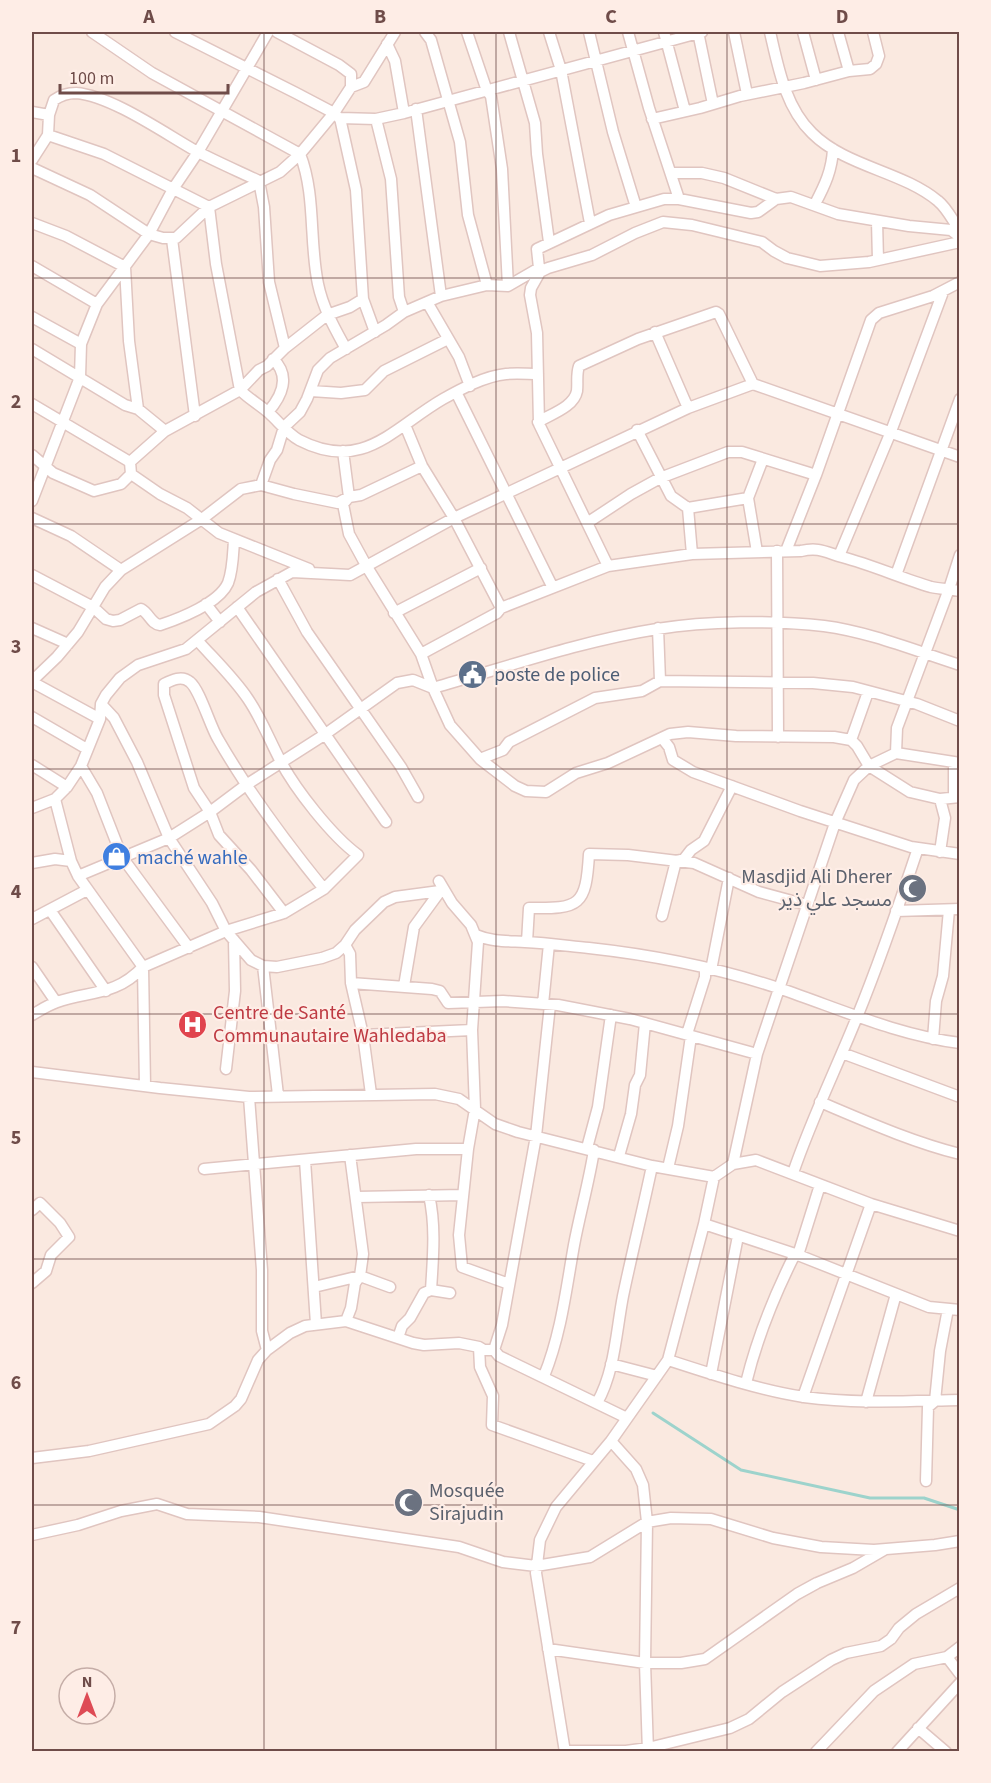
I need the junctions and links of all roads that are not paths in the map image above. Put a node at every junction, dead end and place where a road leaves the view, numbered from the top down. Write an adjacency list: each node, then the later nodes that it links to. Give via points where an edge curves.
1 (92, 32): 33 (street, via 152,73)
2 (175, 32): 21 (street)
3 (268, 32): 21 (street)
4 (278, 32): 27 (street, via 351,74)
5 (425, 32): 30 (street, via 431,40)
6 (467, 32): 28 (street)
7 (509, 32): 25 (street)
8 (549, 32): 22 (street)
9 (589, 32): 20 (street)
10 (628, 32): 19 (street)
11 (699, 32): 18 (street); 31 (street)
12 (734, 32): 29 (street)
13 (770, 32): 26 (street)
14 (803, 32): 24 (street)
15 (838, 32): 23 (street)
16 (873, 32): 23 (street, via 878,62 870,69)
17 (391, 35): 27 (street, via 364,82); 36 (street)
18 (666, 36): 19 (street); 34 (street)
19 (633, 51): 20 (street); 39 (street)
20 (595, 61): 22 (street); 54 (street)
21 (248, 70): 33 (street); 38 (street)
22 (561, 70): 25 (street); 57 (street)
23 (849, 71): 24 (street)
24 (816, 80): 26 (street)
25 (523, 81): 28 (street); 61 (street, via 535,123)
26 (784, 86): 29 (street); 42 (street, via 797,113)
27 (351, 87): 38 (street)
28 (487, 91): 30 (street); 67 (street, via 491,96 501,169)
29 (747, 94): 31 (street)
30 (449, 101): 32 (street); 66 (street, via 460,142 468,215)
31 (713, 104): 34 (street)
32 (416, 109): 36 (street); 69 (street)
33 (221, 111): 43 (street); 44 (street)
34 (685, 111): 39 (street)
35 (32, 112): 37 (street)
36 (404, 113): 40 (street)
37 (49, 115): 41 (street); 43 (street, via 59,96 76,93 93,97)
38 (337, 116): 40 (street); 44 (street); 70 (street, via 356,190)
39 (652, 119): 47 (street)
40 (376, 120): 73 (street, via 391,179 399,297)
41 (48, 135): 45 (street); 49 (street, via 104,154)
42 (833, 149): 52 (street, via 829,178); 59 (street, via 937,201)
43 (198, 152): 48 (street); 49 (street)
44 (300, 154): 48 (street, via 280,172); 74 (street, via 308,173 318,284)
45 (32, 160)
46 (32, 168): 58 (street, via 90,195)
47 (670, 173): 50 (street); 51 (street, via 724,178)
48 (259, 181): 53 (street); 80 (street, via 269,282)
49 (173, 189): 53 (street); 58 (street)
50 (679, 199): 51 (street, via 751,213); 54 (street)
51 (776, 199): 52 (street, via 790,197)
52 (815, 204): 55 (street, via 838,214)
53 (209, 207): 60 (street); 88 (street)
54 (636, 207): 57 (street)
55 (878, 221): 59 (street, via 951,230); 62 (street)
56 (32, 223): 64 (street)
57 (590, 223): 61 (street)
58 (148, 234): 60 (street); 64 (street)
59 (959, 238): 62 (street)
60 (172, 239): 97 (street)
61 (549, 242): 67 (street, via 537,249 539,268)
62 (878, 260): 84 (street, via 820,266 787,258 762,242 692,225 663,222 648,227 592,255 540,272 530,295 537,333)
63 (32, 266): 72 (street)
64 (125, 267): 72 (street); 93 (street)
65 (960, 282): 68 (street)
66 (487, 285): 67 (street); 69 (street)
67 (508, 285)
68 (943, 292): 96 (street, via 879,313 871,320); 104 (street)
69 (441, 296): 71 (street)
70 (363, 299): 74 (street); 76 (street)
71 (427, 302): 73 (street); 78 (street)
72 (97, 304): 79 (street)
73 (405, 312): 76 (street)
74 (327, 315): 80 (street); 82 (street)
75 (32, 317): 79 (street)
76 (375, 332): 82 (street)
77 (655, 332): 86 (street, via 716,312); 94 (street); 99 (street, via 579,366 573,401)
78 (448, 339): 87 (street); 89 (street, via 384,371 365,390)
79 (81, 344): 85 (street)
80 (285, 348): 83 (street)
81 (32, 349): 85 (street)
82 (345, 349): 89 (street, via 318,370)
83 (273, 359): 88 (street); 95 (street, via 281,367 282,391)
84 (538, 374): 87 (street, via 504,374); 99 (street)
85 (80, 377): 93 (street, via 125,405); 98 (street)
86 (753, 384): 94 (street); 96 (street)
87 (470, 386): 90 (street)
88 (240, 390): 95 (street); 97 (street)
89 (311, 391): 101 (street, via 300,412)
90 (456, 393): 100 (street); 118 (street)
91 (960, 399): 106 (street)
92 (32, 404): 98 (street)
93 (138, 408): 103 (street)
94 (688, 408): 102 (street)
95 (268, 412): 101 (street)
96 (836, 414): 104 (street); 115 (street)
97 (195, 416): 103 (street)
98 (63, 421): 110 (street); 112 (street)
99 (538, 422): 113 (street)
100 (405, 425): 105 (street, via 368,448); 111 (street)
101 (284, 427): 105 (street, via 310,445); 117 (street)
102 (637, 430): 113 (street); 116 (street)
103 (165, 431): 110 (street)
104 (890, 434): 106 (street); 132 (street)
105 (343, 451): 119 (street)
106 (941, 452): 108 (street); 139 (street)
107 (32, 455): 112 (street)
108 (960, 457)
109 (763, 459): 115 (street); 116 (street, via 742,452 728,453); 120 (street)
110 (130, 462): 114 (street)
111 (422, 466): 119 (street); 124 (street)
112 (46, 468): 114 (street, via 94,491 121,484); 121 (street)
113 (559, 468): 118 (street); 126 (street)
114 (130, 474): 125 (street)
115 (816, 475): 128 (street)
116 (660, 478): 122 (street, via 670,496); 126 (street)
117 (261, 484): 119 (street, via 338,503); 125 (street, via 241,489)
118 (507, 492): 124 (street); 141 (street)
119 (349, 497): 134 (street, via 343,511 349,534)
120 (748, 498): 122 (street); 129 (street)
121 (32, 501)
122 (688, 508): 130 (street)
123 (32, 518): 136 (street, via 71,536)
124 (454, 518): 134 (street); 135 (street)
125 (202, 519): 127 (street); 136 (street)
126 (587, 524): 133 (street)
127 (234, 540): 137 (street); 143 (street, via 227,585)
128 (781, 551): 129 (street); 132 (street, via 813,549); 149 (street)
129 (757, 552): 130 (street)
130 (692, 554): 133 (street)
131 (960, 555): 142 (street)
132 (839, 556): 139 (street)
133 (608, 566): 141 (street)
134 (367, 567): 137 (street, via 350,574); 147 (street)
135 (481, 568): 146 (street); 147 (street)
136 (121, 570): 144 (street)
137 (319, 573): 140 (street, via 292,572)
138 (32, 575): 144 (street)
139 (896, 575): 142 (street, via 934,588)
140 (278, 579): 145 (street); 164 (street, via 308,632)
141 (552, 586): 146 (street)
142 (954, 590): 155 (street)
143 (206, 604): 144 (street, via 160,625 141,609 113,621); 148 (street)
144 (93, 607): 153 (street)
145 (237, 607): 148 (street); 168 (street)
146 (501, 608): 154 (street)
147 (394, 613): 154 (street)
148 (220, 622): 152 (street)
149 (778, 623): 151 (street); 155 (street, via 826,626); 159 (street)
150 (32, 628): 153 (street)
151 (658, 628): 158 (street); 160 (street, via 598,640)
152 (197, 640): 163 (street, via 186,649 138,665 120,678); 175 (street, via 247,697)
153 (68, 644): 157 (street)
154 (421, 654): 160 (street)
155 (925, 654): 156 (street); 162 (street)
156 (960, 666)
157 (32, 681): 166 (street)
158 (660, 681): 159 (street); 174 (street, via 642,691 595,698)
159 (778, 682): 161 (street, via 853,687); 169 (street)
160 (433, 688): 164 (street, via 413,680 403,681); 174 (street, via 450,724)
161 (868, 692): 162 (street); 171 (street)
162 (906, 703): 167 (street); 173 (street, via 897,728)
163 (102, 704): 166 (street); 191 (street, via 133,753)
164 (360, 708): 168 (street); 183 (street)
165 (32, 717): 172 (street)
166 (100, 719): 172 (street)
167 (960, 721)
168 (324, 735): 175 (street); 189 (street)
169 (778, 737): 170 (street, via 680,732); 171 (street)
170 (662, 738): 174 (street, via 608,764 576,773 546,792 515,786); 181 (street, via 673,760)
171 (851, 740): 179 (street)
172 (87, 749): 178 (street)
173 (896, 753): 176 (street); 179 (street)
174 (480, 759)
175 (281, 762): 180 (street); 202 (street, via 334,832 358,855)
176 (957, 763): 184 (street)
177 (32, 765): 182 (street)
178 (81, 766): 182 (street); 195 (street, via 106,812)
179 (869, 766): 186 (street, via 910,792); 190 (street, via 854,780)
180 (246, 784): 188 (street); 188 (street, via 216,737 192,684 183,678 164,684 164,695 194,788); 202 (street, via 283,839)
181 (732, 786): 190 (street); 197 (street, via 704,841 684,860)
182 (67, 787): 185 (street)
183 (418, 797)
184 (957, 797): 186 (street)
185 (55, 798): 187 (street); 196 (street)
186 (940, 799): 193 (street, via 945,818)
187 (32, 808)
188 (210, 812): 191 (street); 208 (street, via 219,835)
189 (387, 822)
190 (835, 823): 192 (street); 204 (street)
191 (169, 838): 195 (street); 211 (street)
192 (918, 848): 193 (street); 207 (street)
193 (940, 852): 194 (street)
194 (960, 854)
195 (122, 857): 199 (street); 217 (street)
196 (71, 861): 198 (street); 199 (street)
197 (675, 861): 200 (street, via 694,863); 209 (street); 214 (street, via 589,854 585,890 579,900 559,909 530,908)
198 (32, 863)
199 (78, 876): 203 (street)
200 (729, 878): 204 (street, via 759,892); 221 (street)
201 (441, 887): 212 (street); 216 (street, via 384,902); 223 (street, via 414,927)
202 (324, 889): 208 (street)
203 (87, 890): 205 (street); 220 (street)
204 (807, 906): 224 (street)
205 (50, 910): 210 (street); 225 (street)
206 (954, 910): 207 (street); 236 (street, via 936,1001)
207 (896, 911): 231 (street)
208 (284, 914): 211 (street)
209 (662, 916)
210 (32, 919)
211 (226, 931): 213 (street); 217 (street)
212 (476, 934): 214 (street, via 494,940); 226 (street)
213 (234, 940): 218 (street, via 251,960); 240 (street, via 235,991)
214 (527, 942): 215 (street)
215 (549, 944): 221 (street, via 629,953); 228 (street)
216 (345, 945): 218 (street, via 322,958); 222 (street, via 350,954)
217 (189, 948): 220 (street)
218 (263, 966): 244 (street)
219 (32, 967): 227 (street)
220 (143, 967): 225 (street); 242 (street)
221 (708, 969): 224 (street); 235 (street)
222 (351, 983): 223 (street); 234 (street)
223 (404, 986): 226 (street, via 440,991 448,1003)
224 (780, 988): 231 (street); 239 (street)
225 (106, 991): 227 (street)
226 (474, 1001): 228 (street); 233 (street)
227 (56, 1002): 229 (street)
228 (547, 1004): 230 (street); 249 (street)
229 (32, 1015)
230 (611, 1016): 232 (street); 251 (street)
231 (857, 1017): 236 (street); 238 (street)
232 (645, 1023): 235 (street); 254 (street, via 640,1075)
233 (472, 1030): 234 (street); 248 (street)
234 (363, 1035): 243 (street)
235 (689, 1035): 239 (street); 259 (street, via 678,1126)
236 (933, 1039): 237 (street)
237 (960, 1043)
238 (842, 1053): 246 (street); 247 (street)
239 (758, 1054): 256 (street)
240 (226, 1069)
241 (32, 1072): 242 (street)
242 (145, 1086): 245 (street)
243 (371, 1094): 244 (street); 248 (street, via 435,1094 459,1099)
244 (278, 1095): 245 (street)
245 (249, 1097): 257 (street)
246 (960, 1097)
247 (820, 1102): 252 (street); 261 (street)
248 (475, 1109): 249 (street, via 495,1124); 250 (street)
249 (536, 1136): 251 (street); 276 (street)
250 (468, 1149): 253 (street); 265 (street)
251 (590, 1149): 254 (street); 292 (street, via 590,1181 574,1243 560,1327)
252 (960, 1154)
253 (350, 1155): 255 (street); 266 (street)
254 (619, 1156): 258 (street)
255 (305, 1160): 257 (street); 277 (street)
256 (733, 1164): 261 (street, via 756,1160); 262 (street)
257 (253, 1165): 260 (street); 287 (street, via 262,1270 262,1331)
258 (652, 1166): 259 (street); 290 (street)
259 (668, 1168): 262 (street)
260 (204, 1169)
261 (793, 1173): 263 (street)
262 (714, 1177): 269 (street)
263 (820, 1185): 267 (street); 272 (street)
264 (429, 1194): 265 (street); 266 (street); 279 (street, via 434,1240)
265 (463, 1195): 276 (street, via 459,1234 462,1267)
266 (357, 1197): 274 (street, via 363,1254)
267 (871, 1204): 270 (street); 273 (street)
268 (32, 1210): 275 (street, via 40,1203 69,1237 51,1255 46,1271)
269 (704, 1224): 271 (street); 289 (street)
270 (960, 1231)
271 (738, 1236): 272 (street); 291 (street)
272 (798, 1256): 273 (street); 294 (street, via 794,1256 766,1315)
273 (845, 1275): 281 (street); 295 (street)
274 (360, 1276): 277 (street); 278 (street); 283 (street)
275 (32, 1283)
276 (509, 1284): 288 (street)
277 (314, 1287): 284 (street)
278 (390, 1287)
279 (431, 1290): 280 (street); 285 (street, via 424,1293)
280 (450, 1293)
281 (896, 1294): 282 (street, via 929,1307); 298 (street)
282 (954, 1310): 297 (street, via 940,1351)
283 (346, 1321): 284 (street); 285 (street)
284 (316, 1324): 287 (street, via 290,1333)
285 (398, 1338): 286 (street, via 424,1345 459,1343)
286 (479, 1347): 288 (street); 303 (street, via 480,1367 493,1396 492,1425)
287 (267, 1350): 302 (street, via 258,1360 236,1406 209,1424 89,1451)
288 (494, 1350): 292 (street, via 499,1356)
289 (668, 1360): 291 (street); 293 (street)
290 (611, 1364): 293 (street); 299 (street, via 606,1387)
291 (711, 1374): 294 (street)
292 (544, 1376): 299 (street)
293 (657, 1376): 300 (street)
294 (746, 1383): 295 (street)
295 (803, 1397): 298 (street)
296 (960, 1400): 297 (street)
297 (935, 1401): 298 (street); 304 (street, via 928,1407)
298 (866, 1402)
299 (597, 1403): 300 (street)
300 (627, 1418): 301 (street)
301 (611, 1441): 303 (street); 305 (street, via 636,1469 643,1485)
302 (32, 1458)
303 (593, 1461): 309 (street, via 552,1514 540,1540)
304 (926, 1480)
305 (647, 1522): 308 (street, via 711,1519 773,1538 821,1547); 309 (street, via 590,1557); 314 (street)
306 (32, 1535): 309 (street, via 157,1504 187,1514 259,1517 459,1547 503,1562)
307 (960, 1541): 308 (street)
308 (886, 1549): 314 (street, via 797,1594 705,1659)
309 (536, 1566): 312 (street)
310 (960, 1588): 318 (street, via 916,1614 881,1646 831,1660 749,1719 730,1728)
311 (960, 1647): 313 (street)
312 (548, 1649): 314 (street); 320 (street)
313 (946, 1657): 315 (street); 319 (street, via 914,1664 874,1691)
314 (645, 1663): 318 (street)
315 (960, 1674)
316 (960, 1683): 317 (street)
317 (918, 1728): 321 (street); 322 (street)
318 (648, 1750): 320 (street)
319 (821, 1750)
320 (565, 1751)
321 (897, 1752)
322 (946, 1752)

